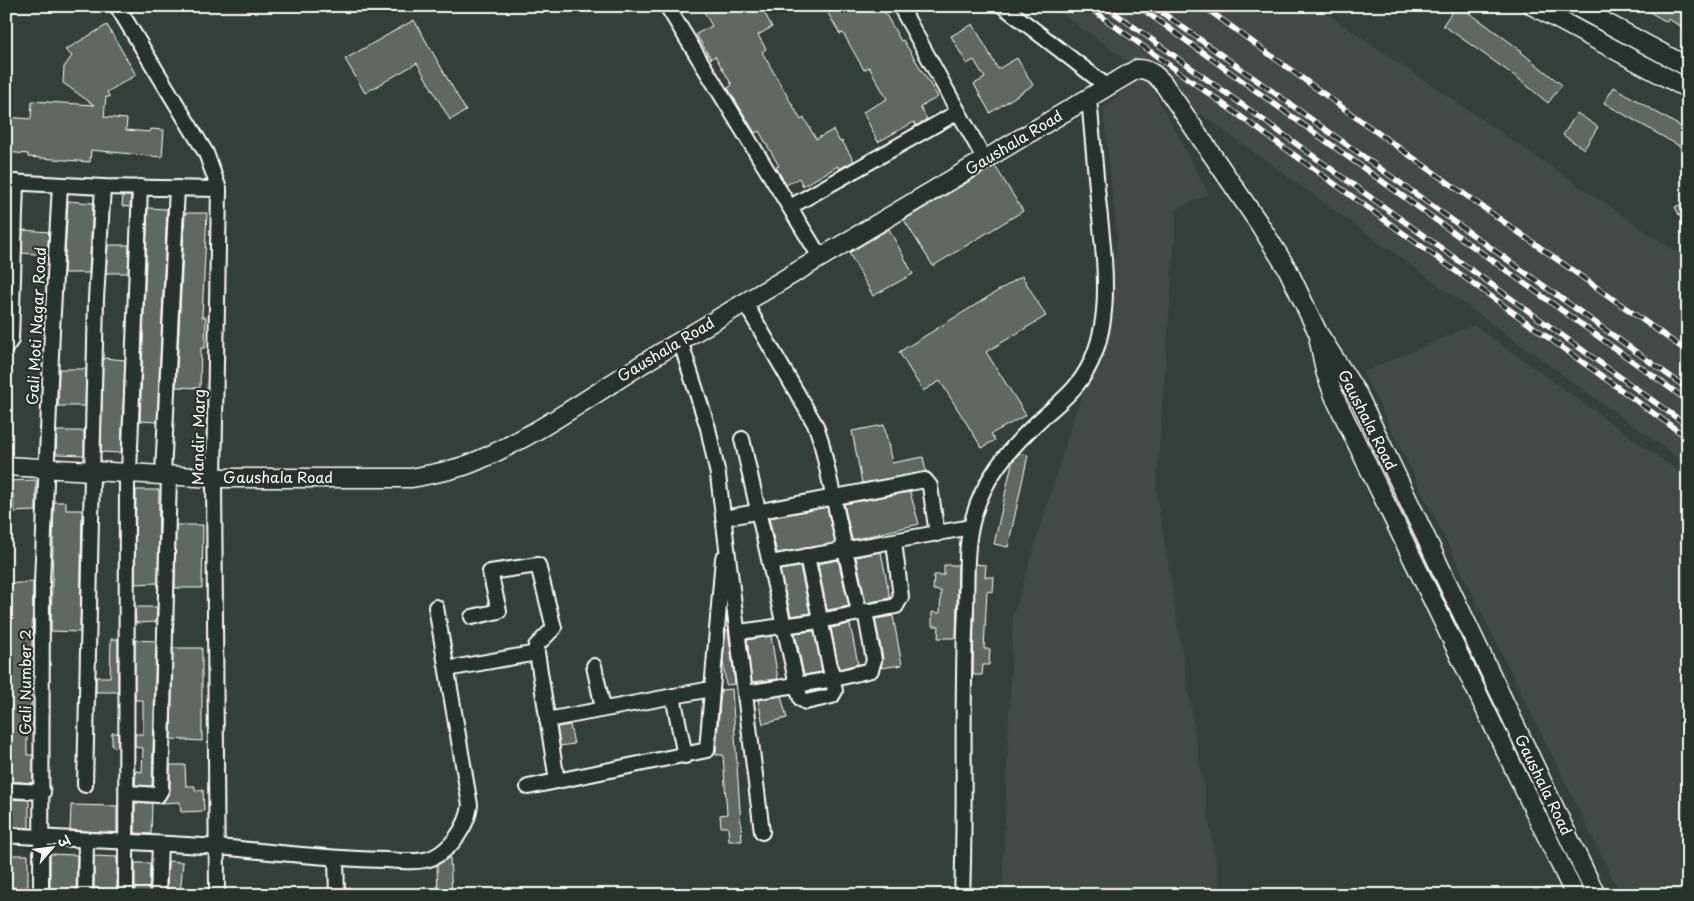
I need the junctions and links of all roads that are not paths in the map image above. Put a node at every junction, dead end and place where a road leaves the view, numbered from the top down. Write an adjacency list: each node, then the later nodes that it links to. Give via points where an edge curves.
1 (117, 6): 18 (street, Mandir Marg, via 206,154)
2 (667, 6): 19 (street)
3 (900, 6): 11 (street)
4 (1003, 6): 8 (street)
5 (1533, 6): 9 (street)
6 (1575, 6): 7 (street)
7 (1688, 67)
8 (1108, 87): 10 (street, Gaushala Road); 22 (street, Gaushala Road, via 1137,70 1155,74 1163,83 1288,270)
9 (1688, 89)
10 (1089, 98): 12 (street, Gaushala Road); 35 (street, via 1104,261 1102,322 1096,347 1075,388 1004,455 991,476)
11 (958, 112): 12 (street); 19 (street)
12 (985, 160): 20 (street, Gaushala Road)
13 (11, 182): 14 (street); 24 (street, via 10,340)
14 (60, 185): 15 (street); 27 (street, Gali Moti Nagar Road)
15 (102, 187): 16 (street); 28 (street)
16 (140, 187): 17 (street); 29 (street)
17 (177, 188): 18 (street); 30 (street)
18 (219, 189): 31 (street, Mandir Marg)
19 (790, 207): 20 (street)
20 (820, 256): 21 (street, Gaushala Road)
21 (745, 303): 23 (street, Gaushala Road); 32 (street, via 816,426)
22 (1318, 333): 80 (street, via 1325,371 1335,398); 81 (street, Gaushala Road, via 1358,395)
23 (680, 340): 31 (street, Gaushala Road, via 498,450 440,472 411,478); 34 (street, via 708,428)
24 (6, 347)
25 (742, 439): 33 (street)
26 (6, 466): 27 (street, Gaushala Road)
27 (47, 469): 28 (street, Gaushala Road); 63 (street, Gali Number 2, via 42,583)
28 (91, 470): 29 (street, Gaushala Road); 60 (street)
29 (128, 473): 30 (street, Gaushala Road); 64 (street)
30 (166, 474): 31 (street, Gaushala Road); 64 (street, via 161,790 158,795)
31 (214, 478): 71 (street, Mandir Marg)
32 (834, 496): 33 (street); 37 (street, via 925,480 930,486); 39 (street)
33 (759, 510): 34 (street); 41 (street)
34 (724, 518): 36 (street)
35 (970, 527): 37 (street); 79 (street, via 965,634)
36 (725, 532): 47 (street); 53 (street)
37 (937, 534): 38 (street)
38 (894, 542): 39 (street); 43 (street, via 901,596 899,603)
39 (846, 549): 40 (street); 43 (street)
40 (807, 556): 41 (street); 45 (street)
41 (771, 563): 46 (street)
42 (436, 607): 50 (street)
43 (862, 612): 45 (street); 51 (street, via 874,666 865,673)
44 (472, 616): 48 (street, via 499,611 490,572 538,565 554,628 536,646)
45 (819, 622): 46 (street); 51 (street)
46 (784, 626): 47 (street); 52 (street)
47 (739, 632): 54 (street)
48 (537, 653): 50 (street); 57 (street)
49 (594, 666): 56 (street)
50 (447, 669): 72 (street, via 470,804 460,832 444,850 426,860)
51 (834, 679): 52 (street, via 832,696 806,702 801,699)
52 (797, 684): 54 (street)
53 (711, 689): 55 (street); 58 (street, via 707,750)
54 (746, 693): 65 (street)
55 (674, 696): 56 (street); 58 (street)
56 (603, 708): 57 (street)
57 (547, 720): 59 (street)
58 (685, 756): 59 (street)
59 (557, 782): 61 (street)
60 (86, 785)
61 (528, 787)
62 (6, 790): 63 (street)
63 (43, 792): 67 (street, Gali Number 2)
64 (126, 793): 69 (street)
65 (762, 832)
66 (6, 835): 67 (street)
67 (43, 838): 68 (street); 73 (street, Gali Number 2)
68 (86, 840): 69 (street); 74 (street)
69 (127, 842): 70 (street); 75 (street)
70 (160, 844): 71 (street); 76 (street)
71 (218, 847): 72 (street); 77 (street, Mandir Marg)
72 (336, 859): 78 (street)
73 (41, 895)
74 (85, 895)
75 (126, 895)
76 (158, 895)
77 (217, 895)
78 (337, 895)
79 (962, 895)
80 (1575, 895)
81 (1596, 895)

